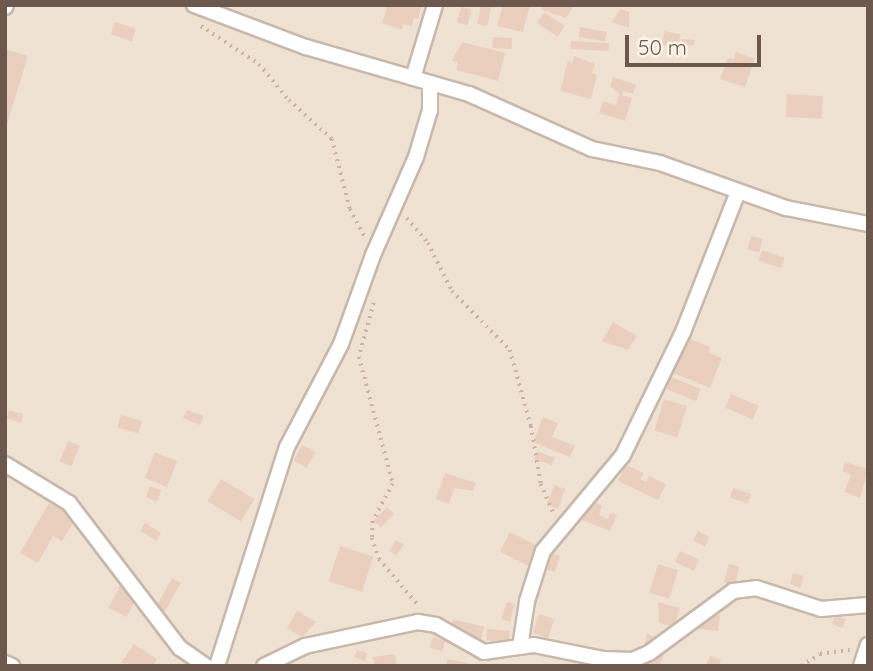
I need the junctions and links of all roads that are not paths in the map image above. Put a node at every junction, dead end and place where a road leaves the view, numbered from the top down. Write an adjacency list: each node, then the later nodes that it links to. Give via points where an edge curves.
1 (194, 5): 3 (street, via 306,47)
2 (435, 5): 3 (street)
3 (413, 78): 4 (street)
4 (430, 82): 5 (street, via 469,94 592,149 660,163); 14 (street, via 426,130 341,344 287,447)
5 (738, 192): 6 (street, via 818,216); 10 (street, via 683,332 623,455 560,528 537,564)
6 (868, 225)
7 (5, 464): 13 (street, via 69,503 180,648)
8 (868, 605): 10 (street, via 813,608 750,588 721,596 640,658 610,660 544,646)
9 (867, 646): 16 (street)
10 (520, 647): 15 (street, via 484,652 436,625 418,622 305,646)
11 (5, 663): 12 (street)
12 (12, 666)
13 (206, 666)
14 (217, 666)
15 (264, 666)
16 (861, 666)

